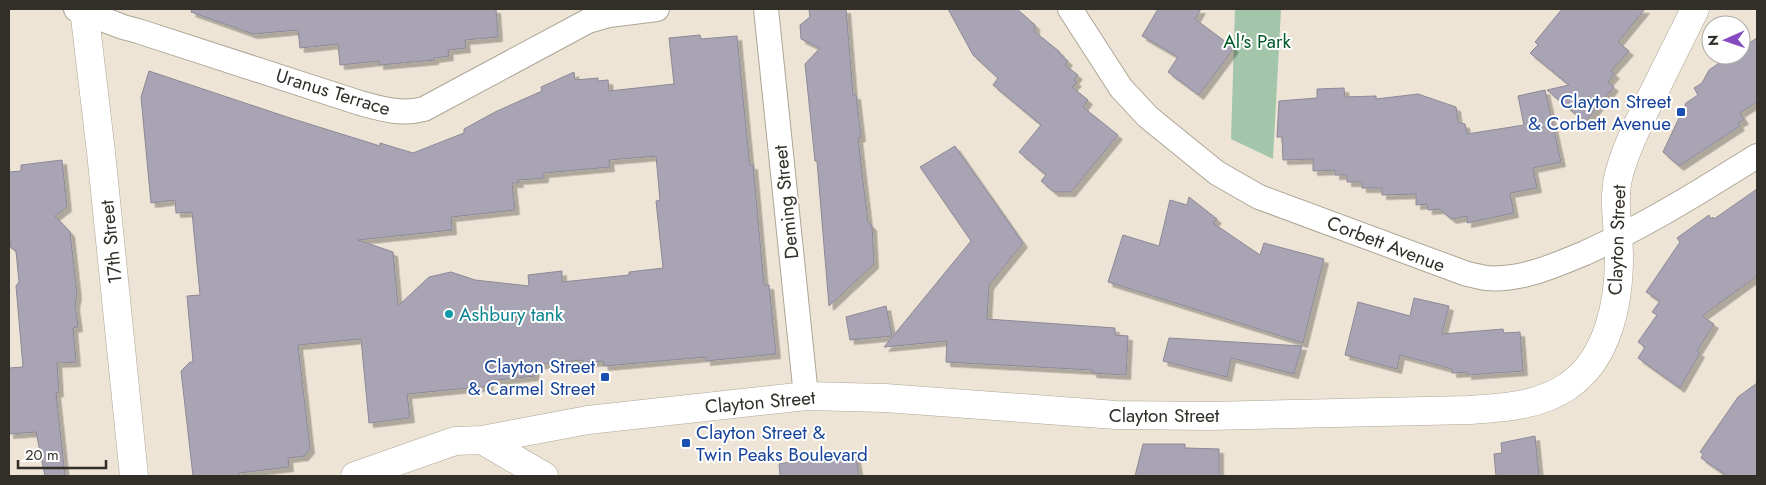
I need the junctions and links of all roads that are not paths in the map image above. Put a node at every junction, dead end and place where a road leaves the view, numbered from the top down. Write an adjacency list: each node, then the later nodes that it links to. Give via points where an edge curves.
1 (657, 9): 5 (street, Uranus Terrace, via 588,21 411,113 360,103 123,27)
2 (766, 9): 8 (street, Deming Street)
3 (1070, 9): 7 (street, Corbett Avenue, via 1122,88 1148,118 1216,173 1259,197 1445,267 1486,278 1545,269)
4 (1695, 9): 7 (main road, Clayton Street, via 1639,121 1618,176)
5 (82, 10): 10 (main road, 17th Street, via 101,152)
6 (1757, 156): 7 (street, Corbett Avenue)
7 (1618, 238): 8 (main road, Clayton Street, via 1614,307 1596,355 1567,387 1523,404 1469,410 1161,416)
8 (806, 396): 9 (main road, Clayton Street, via 588,420)
9 (482, 440): 11 (main road, Clayton Street, via 442,444); 12 (street); 13 (main road)
10 (134, 476)
11 (356, 476)
12 (515, 476)
13 (544, 476)

